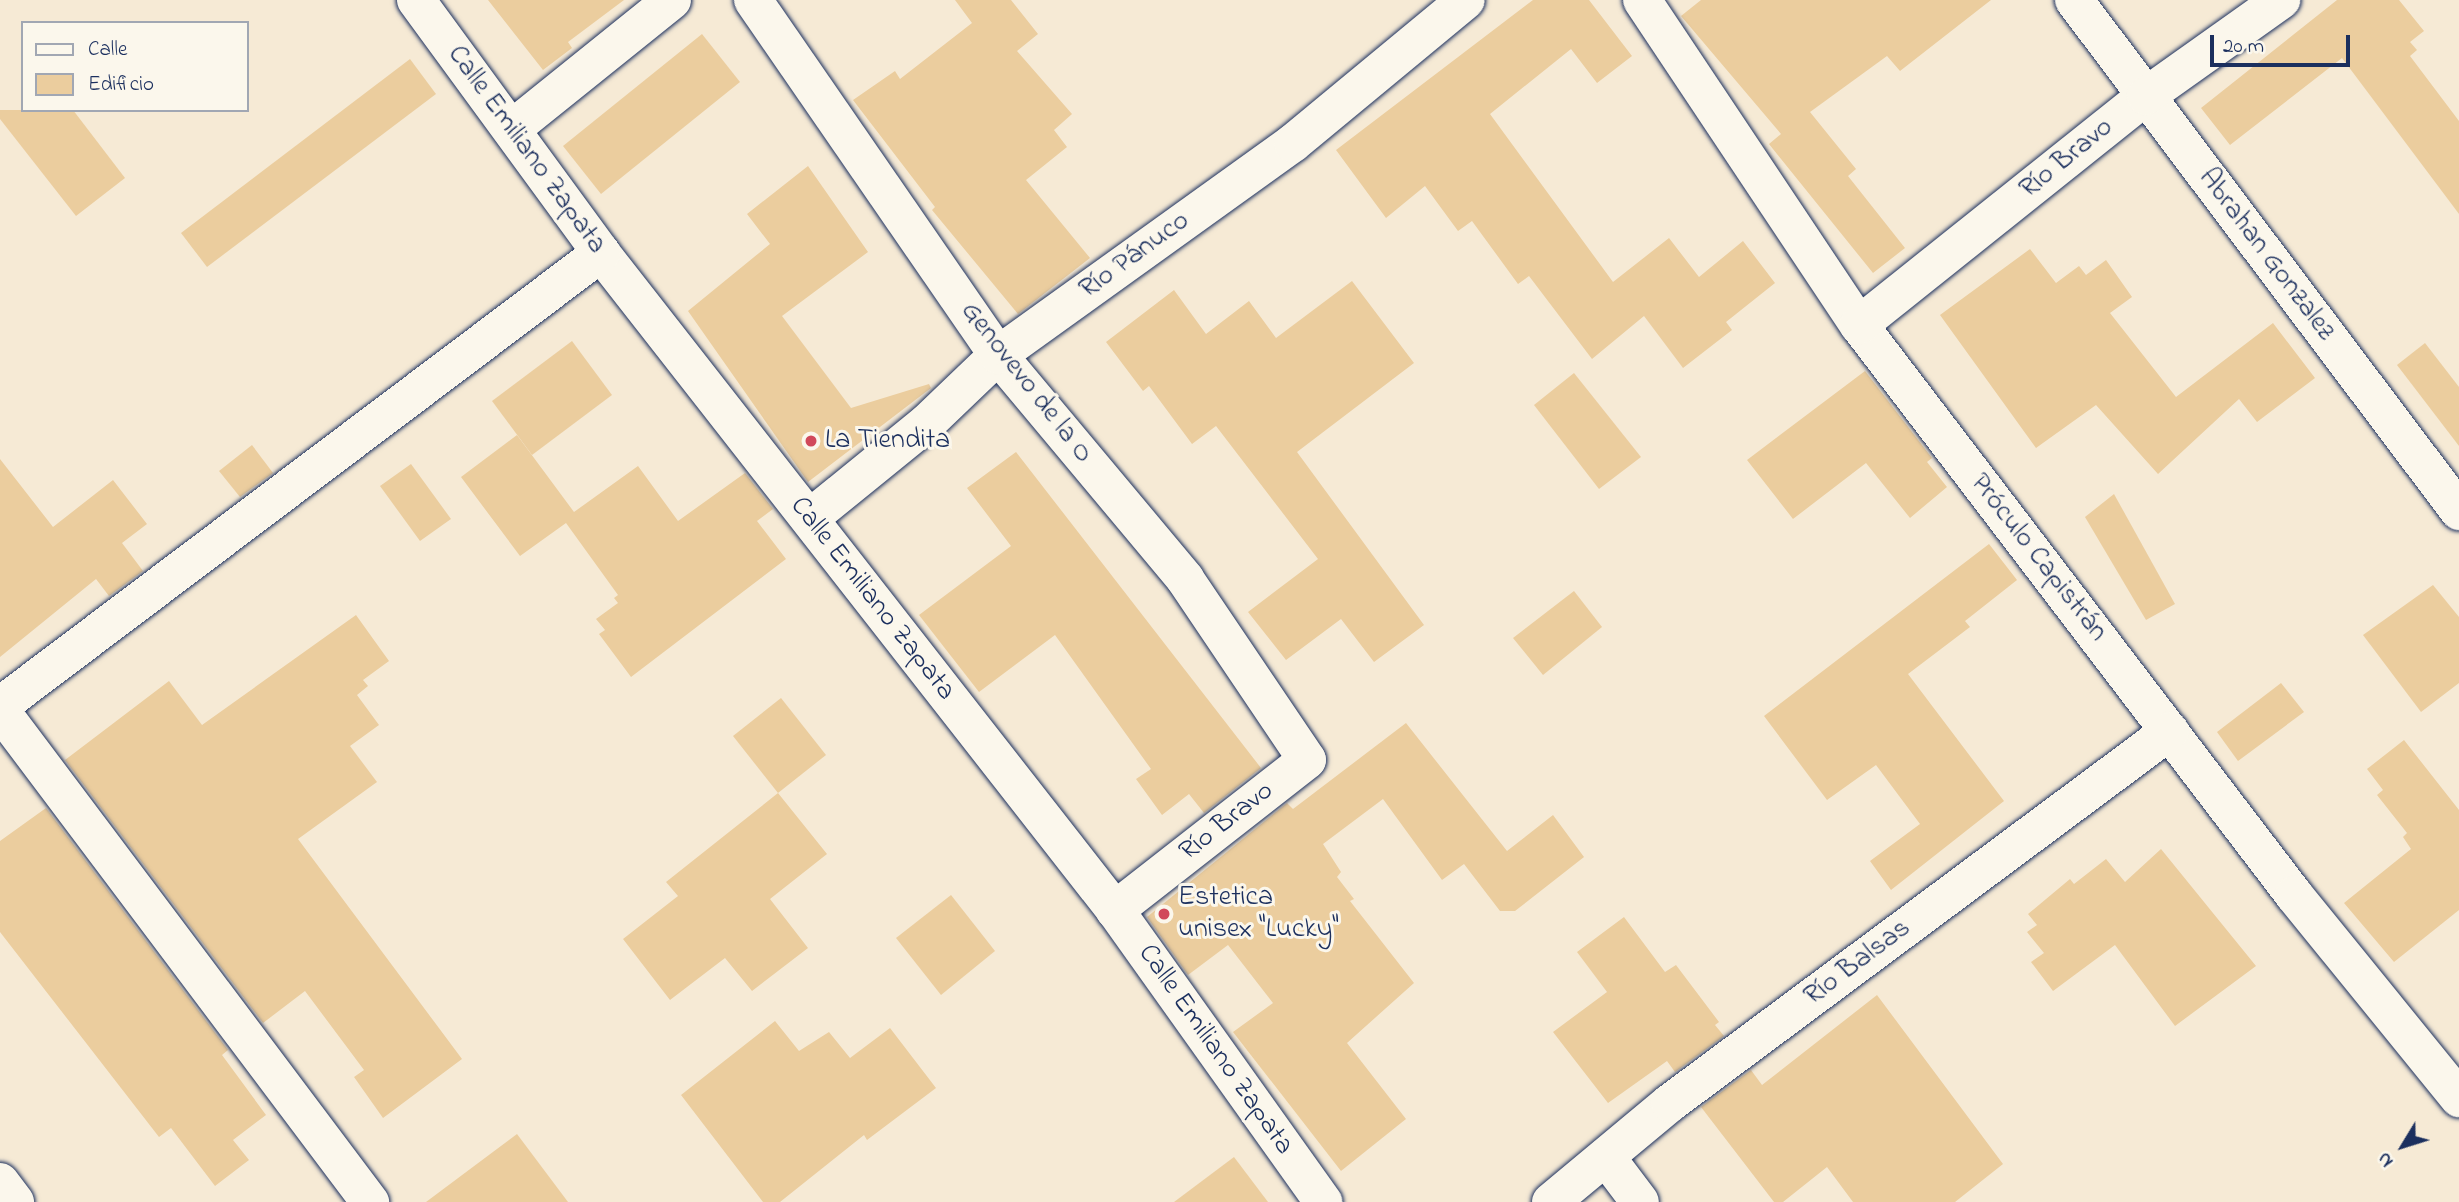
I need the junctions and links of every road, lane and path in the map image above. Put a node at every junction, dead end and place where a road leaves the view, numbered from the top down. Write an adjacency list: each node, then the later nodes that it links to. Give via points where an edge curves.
1 (416, 0): 9 (street, Calle Emiliano Zapata)
2 (672, 0): 9 (street)
3 (753, 0): 12 (street, Genovevo de la O)
4 (1466, 0): 12 (street, Río Pánuco, via 1293,142)
5 (1642, 0): 11 (street, Próculo Capistrán)
6 (2074, 0): 8 (street, Abrahan Gonzalez)
7 (2281, 0): 8 (street, Río Bravo)
8 (2146, 96): 11 (street, Río Bravo); 13 (street, Abrahan Gonzalez)
9 (513, 128): 10 (street, Calle Emiliano Zapata)
10 (601, 253): 14 (street, Calle Emiliano Zapata); 15 (street)
11 (1859, 326): 16 (street, Próculo Capistrán)
12 (998, 355): 14 (street, Río Pánuco, via 927,423); 17 (street, Genovevo de la O, via 1185,579)
13 (2457, 505)
14 (810, 518): 18 (street, Calle Emiliano Zapata)
15 (0, 708): 23 (street)
16 (2171, 731): 19 (street, Próculo Capistrán, via 2294,895); 20 (street, Río Balsas, via 1670,1103)
17 (1307, 760): 18 (street, Río Bravo)
18 (1115, 910): 24 (street, Calle Emiliano Zapata)
19 (2459, 1098)
20 (1606, 1157): 25 (street, Río Balsas); 26 (street)
21 (0, 1182): 22 (street)
22 (15, 1202)
23 (370, 1202)
24 (1323, 1202)
25 (1551, 1202)
26 (1640, 1202)

